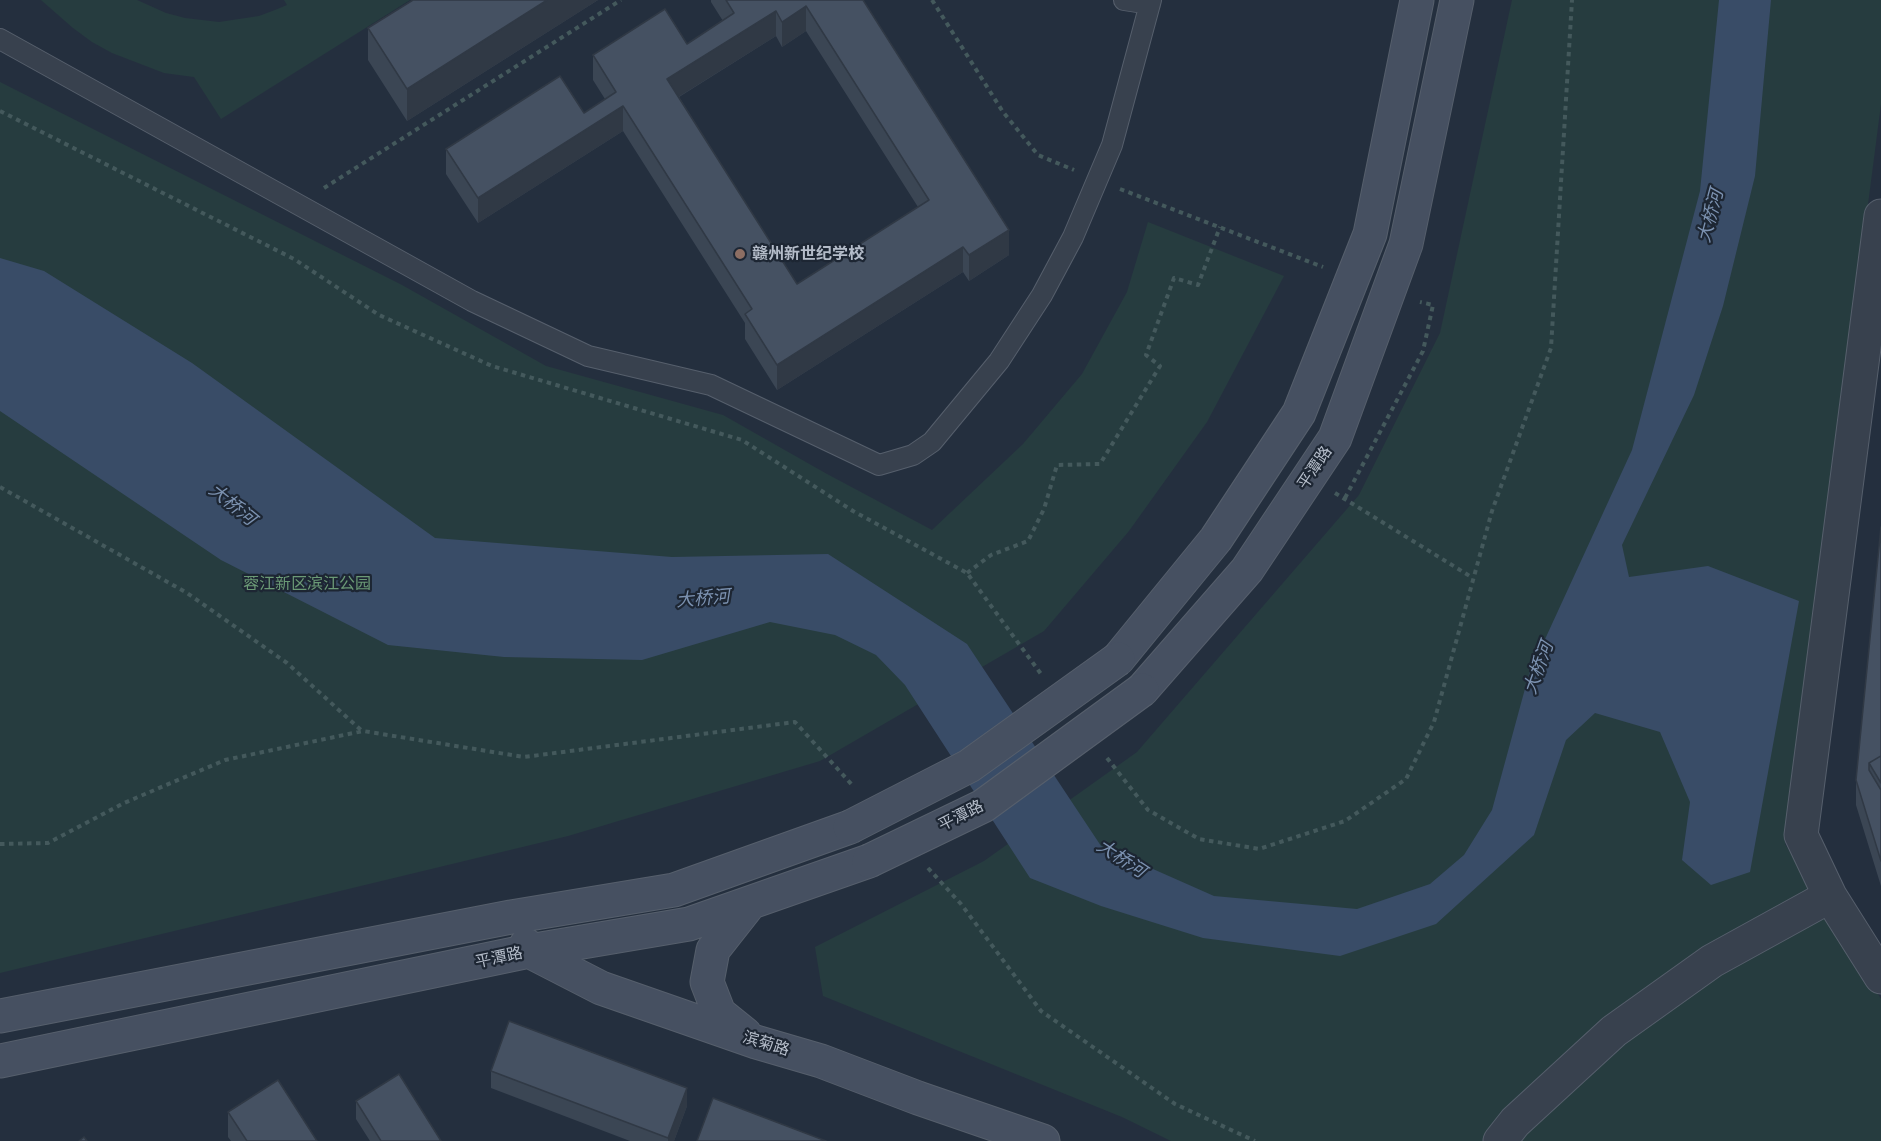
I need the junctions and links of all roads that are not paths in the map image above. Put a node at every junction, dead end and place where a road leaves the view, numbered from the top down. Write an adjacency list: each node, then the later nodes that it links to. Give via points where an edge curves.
1 (1124, 0): 4 (lane)
2 (1417, 0): 9 (street, bridge, via 1370,234 1299,412 1216,539 1118,659 969,766 850,827 674,890)
3 (1456, 0): 8 (street, 平潭路, bridge, via 1406,244 1335,438 1247,570 1142,690 983,806 869,861)
4 (1150, 2): 5 (lane, via 1112,145 1073,237 1042,295 999,361 932,442 914,454 879,465 711,385 588,356 472,300)
5 (0, 39)
6 (1881, 216): 7 (street, via 1801,835)
7 (1830, 896): 11 (street); 16 (street, via 1712,961 1614,1031 1515,1122)
8 (750, 903): 10 (street, 平潭路, via 689,924); 13 (street, via 713,950 707,982 719,1013)
9 (511, 917): 10 (street); 12 (street)
10 (529, 951): 13 (street, 滨菊路, via 601,988); 14 (street, 平潭路)
11 (1881, 977)
12 (0, 1016)
13 (756, 1042): 15 (street, 滨菊路, via 821,1060)
14 (0, 1061)
15 (1043, 1141)
16 (1500, 1141)

